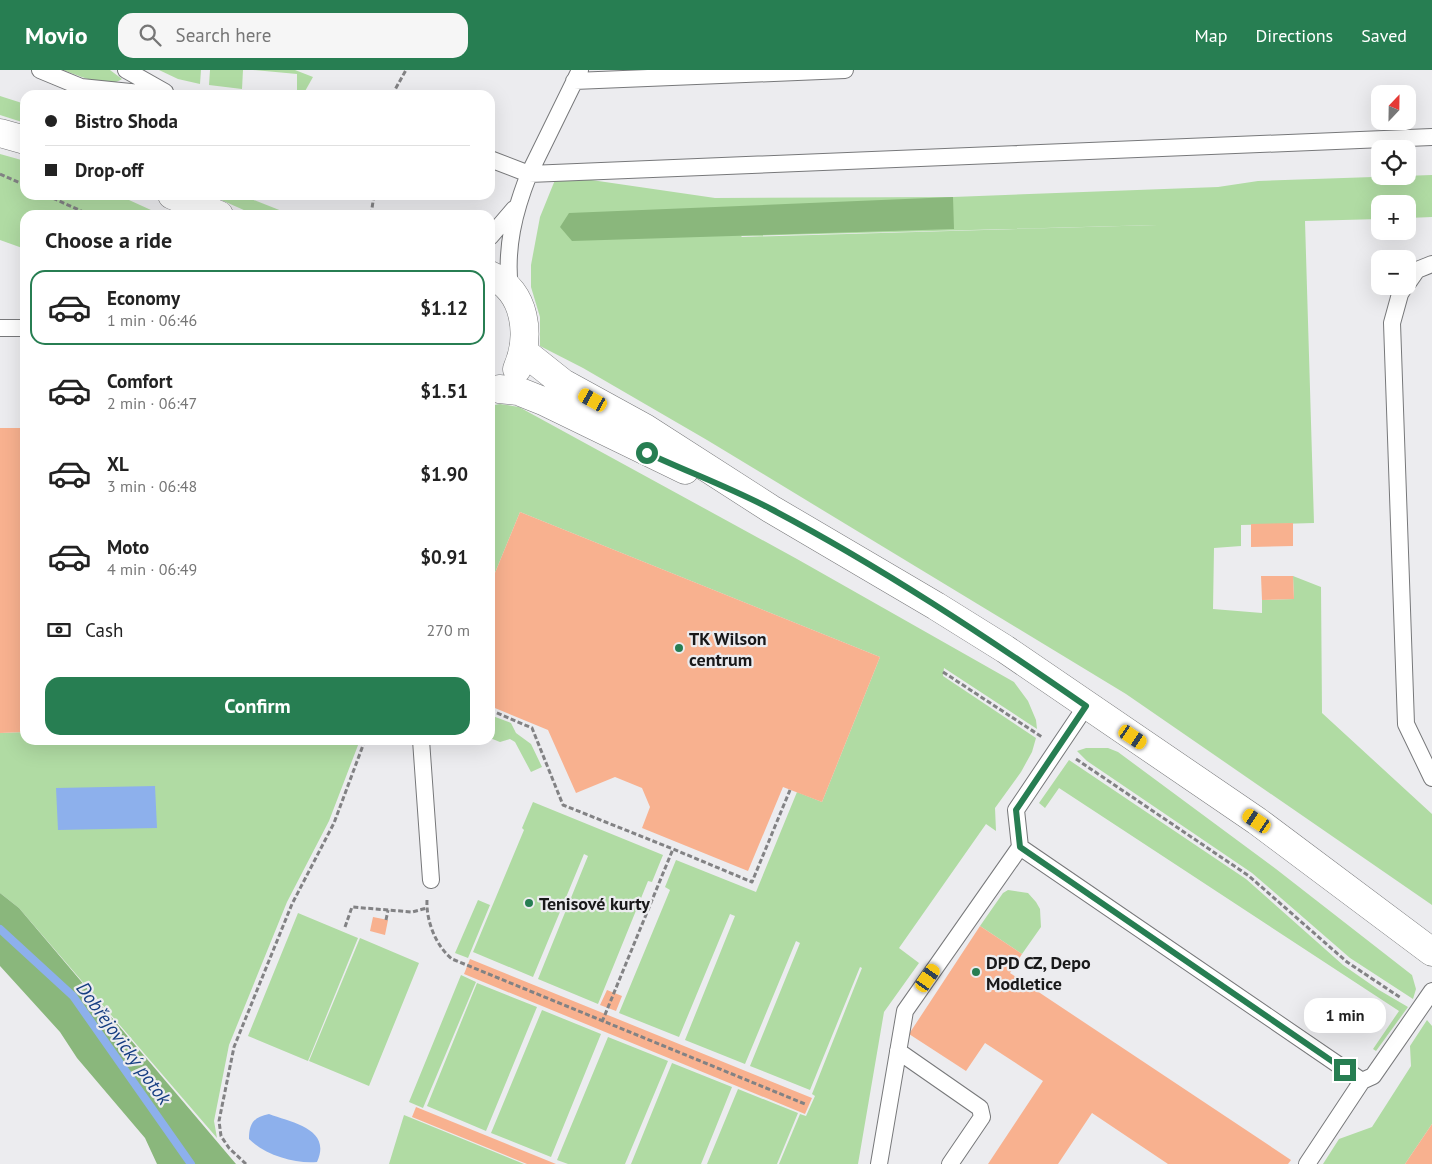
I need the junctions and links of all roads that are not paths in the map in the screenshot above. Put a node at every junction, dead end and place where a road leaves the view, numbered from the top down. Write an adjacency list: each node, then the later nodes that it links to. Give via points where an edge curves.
1 (40, 70): 5 (lane, via 81,87)
2 (126, 70): 6 (lane)
3 (845, 70): 4 (lane)
4 (577, 76): 11 (lane)
5 (111, 90)
6 (161, 90)
7 (0, 133): 9 (main road)
8 (1432, 137): 11 (lane)
9 (20, 139)
10 (495, 162): 11 (lane)
11 (529, 174): 14 (lane)
12 (176, 200): 15 (main road)
13 (184, 200): 16 (main road)
14 (516, 208): 17 (lane); 20 (lane)
15 (194, 210)
16 (208, 210)
17 (495, 231)
18 (1432, 264): 19 (lane)
19 (1416, 271)
20 (500, 283): 24 (main road, via 521,309 526,329)
21 (1400, 295): 29 (lane, via 1392,323 1406,724)
22 (0, 328): 23 (lane)
23 (20, 328)
24 (524, 352): 25 (main road, via 515,372); 26 (main road, via 563,383 645,428)
25 (495, 392): 26 (main road, via 518,391 543,401 629,445)
26 (771, 509): 27 (main road, via 936,606)
27 (1086, 706): 30 (lane, via 1016,810); 32 (main road, via 1257,821)
28 (421, 745): 31 (lane)
29 (1432, 778)
30 (1020, 847): 34 (lane, via 905,1011); 35 (lane)
31 (430, 880)
32 (1432, 952)
33 (1432, 991): 35 (lane, via 1373,1076)
34 (898, 1051): 36 (lane); 37 (lane, via 980,1108 982,1117)
35 (1362, 1081): 38 (lane)
36 (879, 1164)
37 (950, 1164)
38 (1307, 1164)

